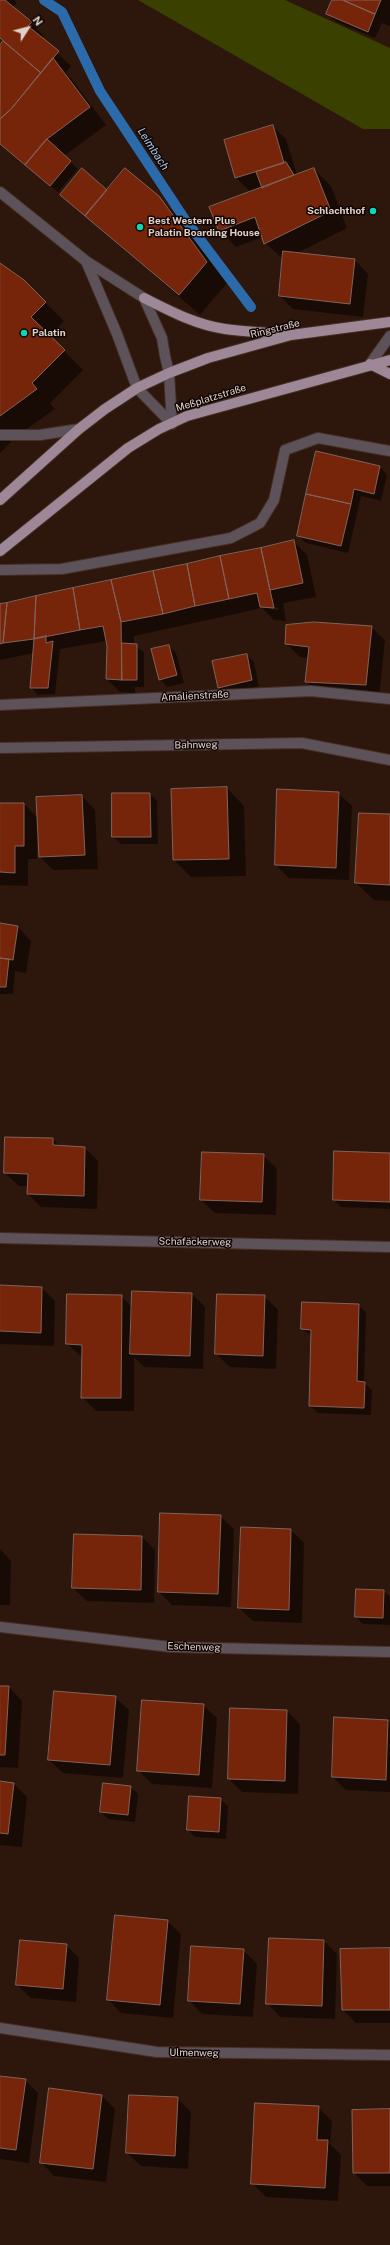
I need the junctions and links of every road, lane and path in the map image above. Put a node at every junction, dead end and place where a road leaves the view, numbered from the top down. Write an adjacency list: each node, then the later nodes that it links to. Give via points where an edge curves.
1 (0, 192): 2 (street)
2 (86, 261): 3 (street); 11 (street)
3 (144, 298): 5 (main road, via 183,318 205,324 226,329); 9 (street, via 162,338)
4 (390, 322): 5 (main road, Ringstraße)
5 (291, 335): 9 (main road, Ringstraße, via 208,358)
6 (390, 336): 8 (street)
7 (390, 360): 8 (main road)
8 (370, 364): 10 (main road); 12 (main road, Meßplatzstraße, via 187,416)
9 (169, 373): 11 (main road, Ringstraße); 12 (street)
10 (390, 374)
11 (137, 388): 12 (street); 13 (main road)
12 (172, 424): 17 (main road, Meßplatzstraße, via 128,448)
13 (79, 429): 14 (street, via 40,435); 16 (main road)
14 (0, 435)
15 (390, 451): 18 (street, via 318,438 285,450 274,500 260,523 231,538 62,569)
16 (0, 500)
17 (0, 550)
18 (0, 570)
19 (390, 699): 20 (street, Amalienstraße, via 311,691)
20 (0, 705)
21 (0, 748): 22 (street, Bahnweg, via 302,743)
22 (390, 760)
23 (0, 1238): 24 (street, Schafäckerweg)
24 (390, 1247)
25 (0, 1626): 26 (street, Eschenweg, via 170,1647)
26 (390, 1652)
27 (0, 2028): 28 (street, Ulmenweg, via 158,2052)
28 (390, 2055)

